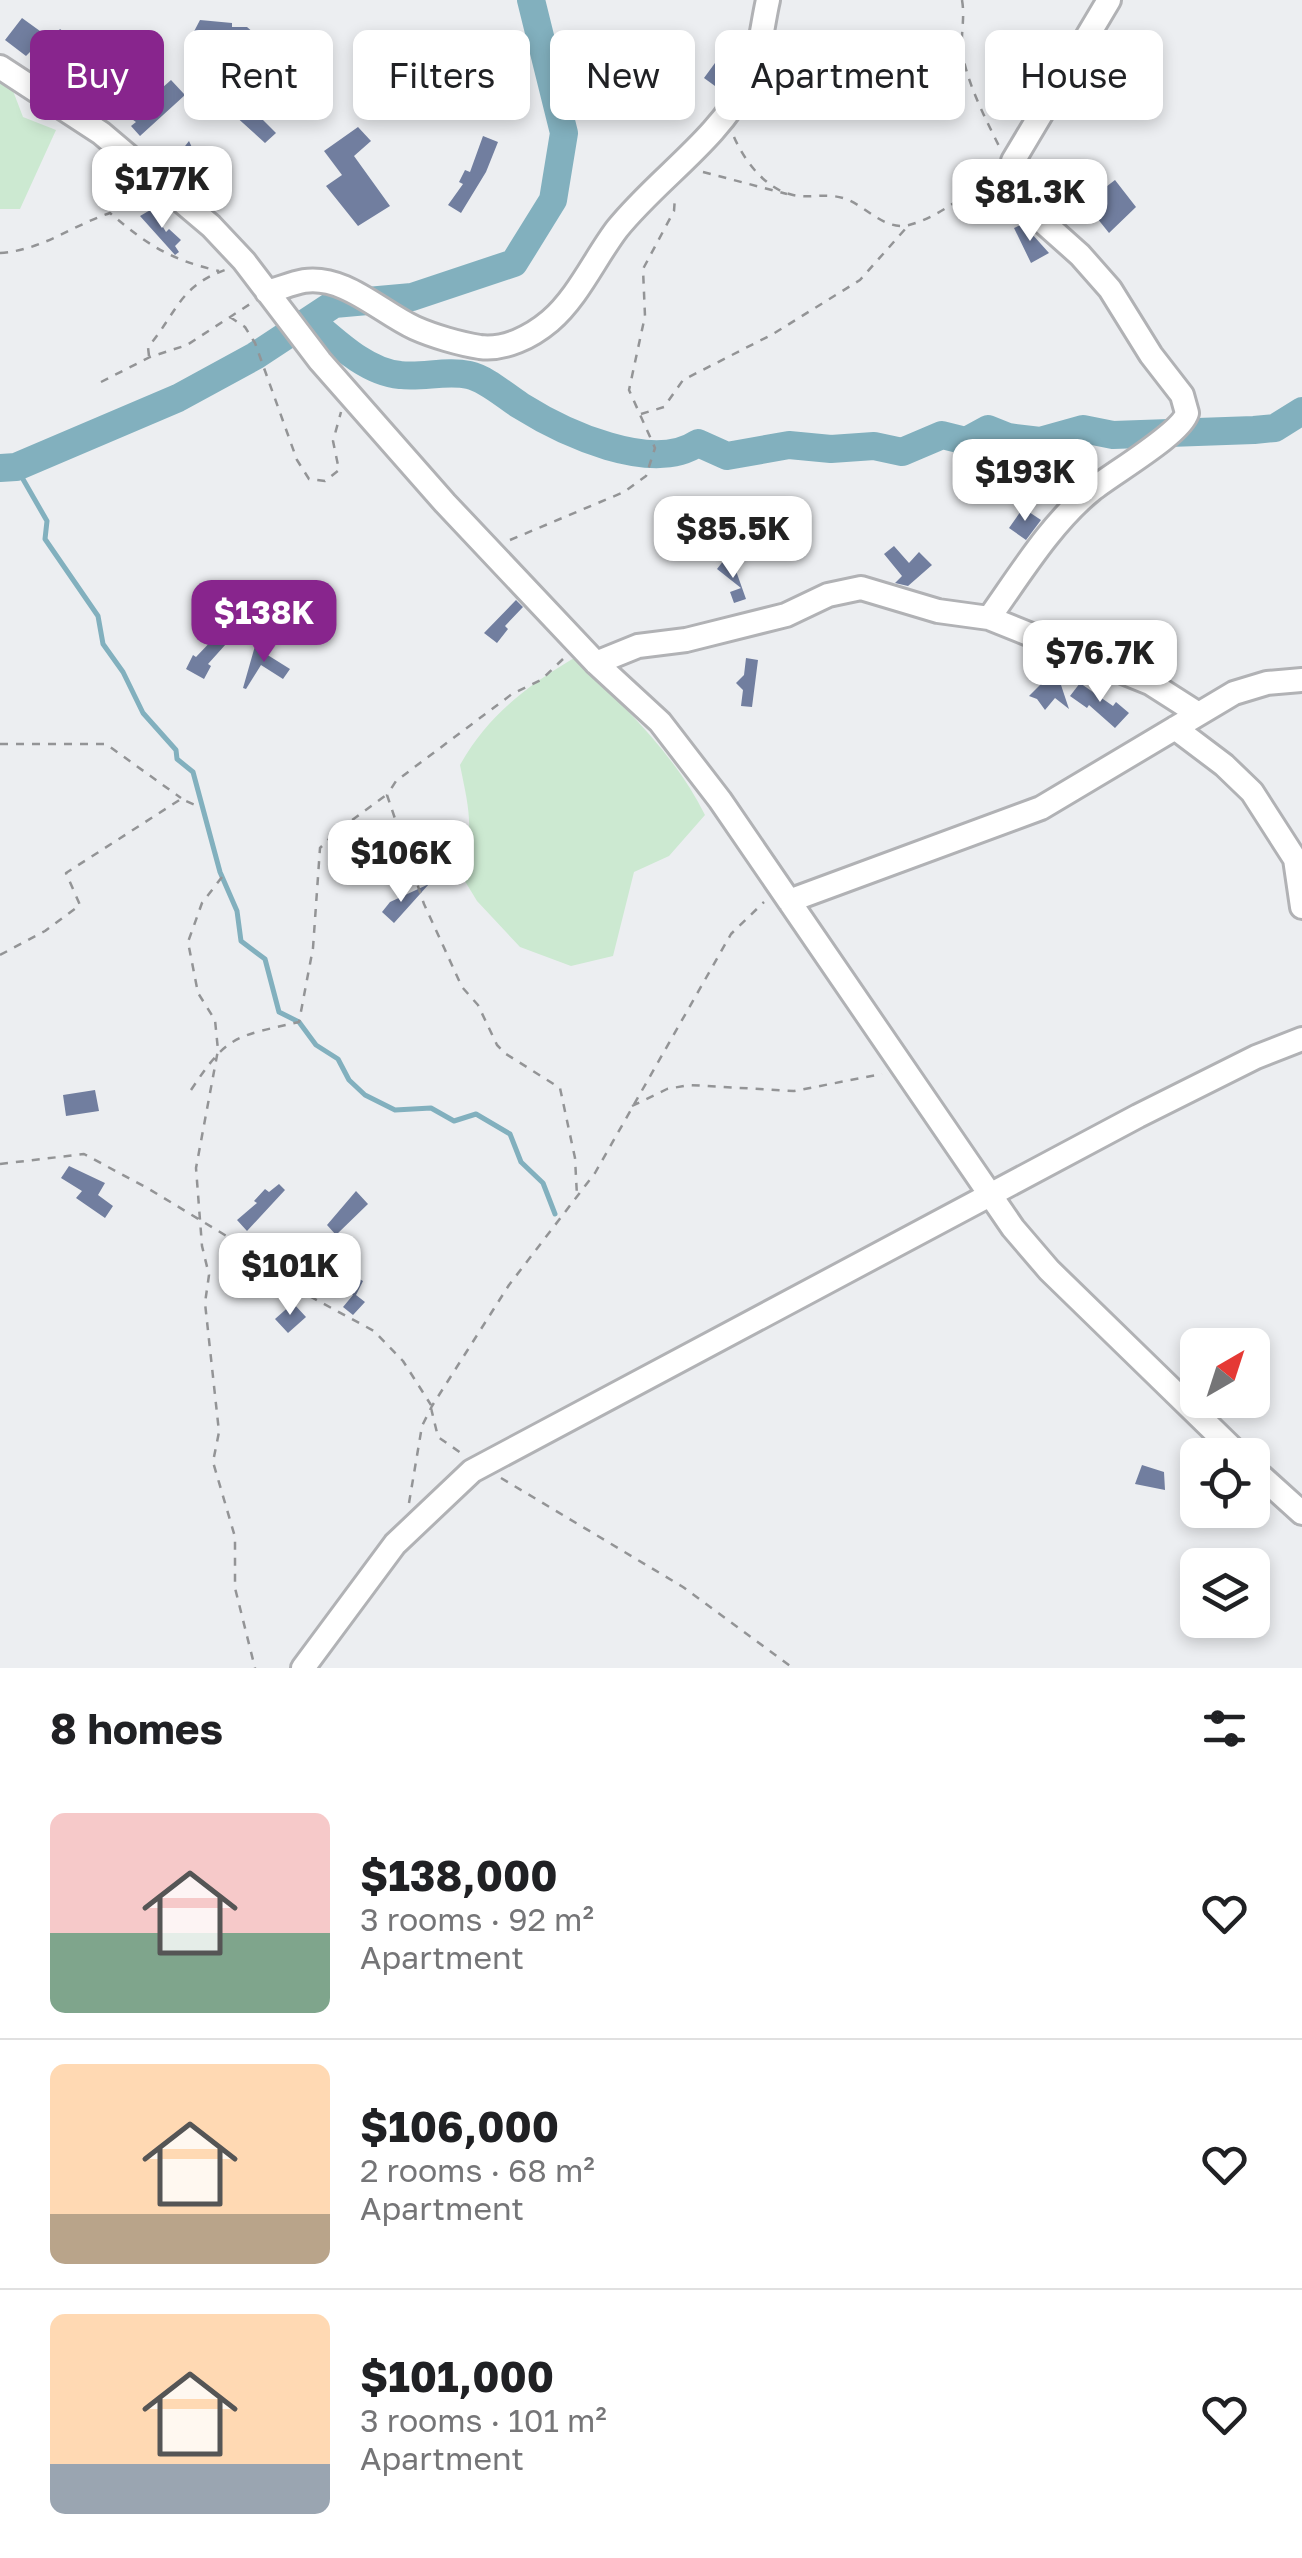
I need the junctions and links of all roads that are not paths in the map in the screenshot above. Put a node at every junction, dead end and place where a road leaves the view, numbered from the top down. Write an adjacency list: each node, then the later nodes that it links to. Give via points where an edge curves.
1 (768, 0): 4 (street, via 752,72 725,114 620,226 565,306 521,340 480,347 416,328 358,294 306,280)
2 (1109, 0): 5 (street, via 1006,154 1017,201 1110,289 1187,412 1180,427 1080,500)
3 (0, 66): 4 (street, via 101,133 211,226)
4 (272, 298): 6 (street, via 346,391)
5 (989, 618): 6 (street, via 851,588 786,615 638,646); 8 (street, via 1150,683)
6 (596, 662): 10 (street, via 660,722)
7 (1302, 680): 8 (street, via 1251,687)
8 (1196, 714): 9 (street)
9 (1175, 728): 10 (street, via 1041,808); 11 (street, via 1252,792 1295,859)
10 (784, 894): 13 (street)
11 (1302, 907)
12 (1302, 1039): 13 (street)
13 (990, 1195): 14 (street, via 1049,1270); 17 (street, via 479,1466 395,1544)
14 (1221, 1438)
15 (1270, 1484): 16 (street)
16 (1302, 1513)
17 (303, 1668)

